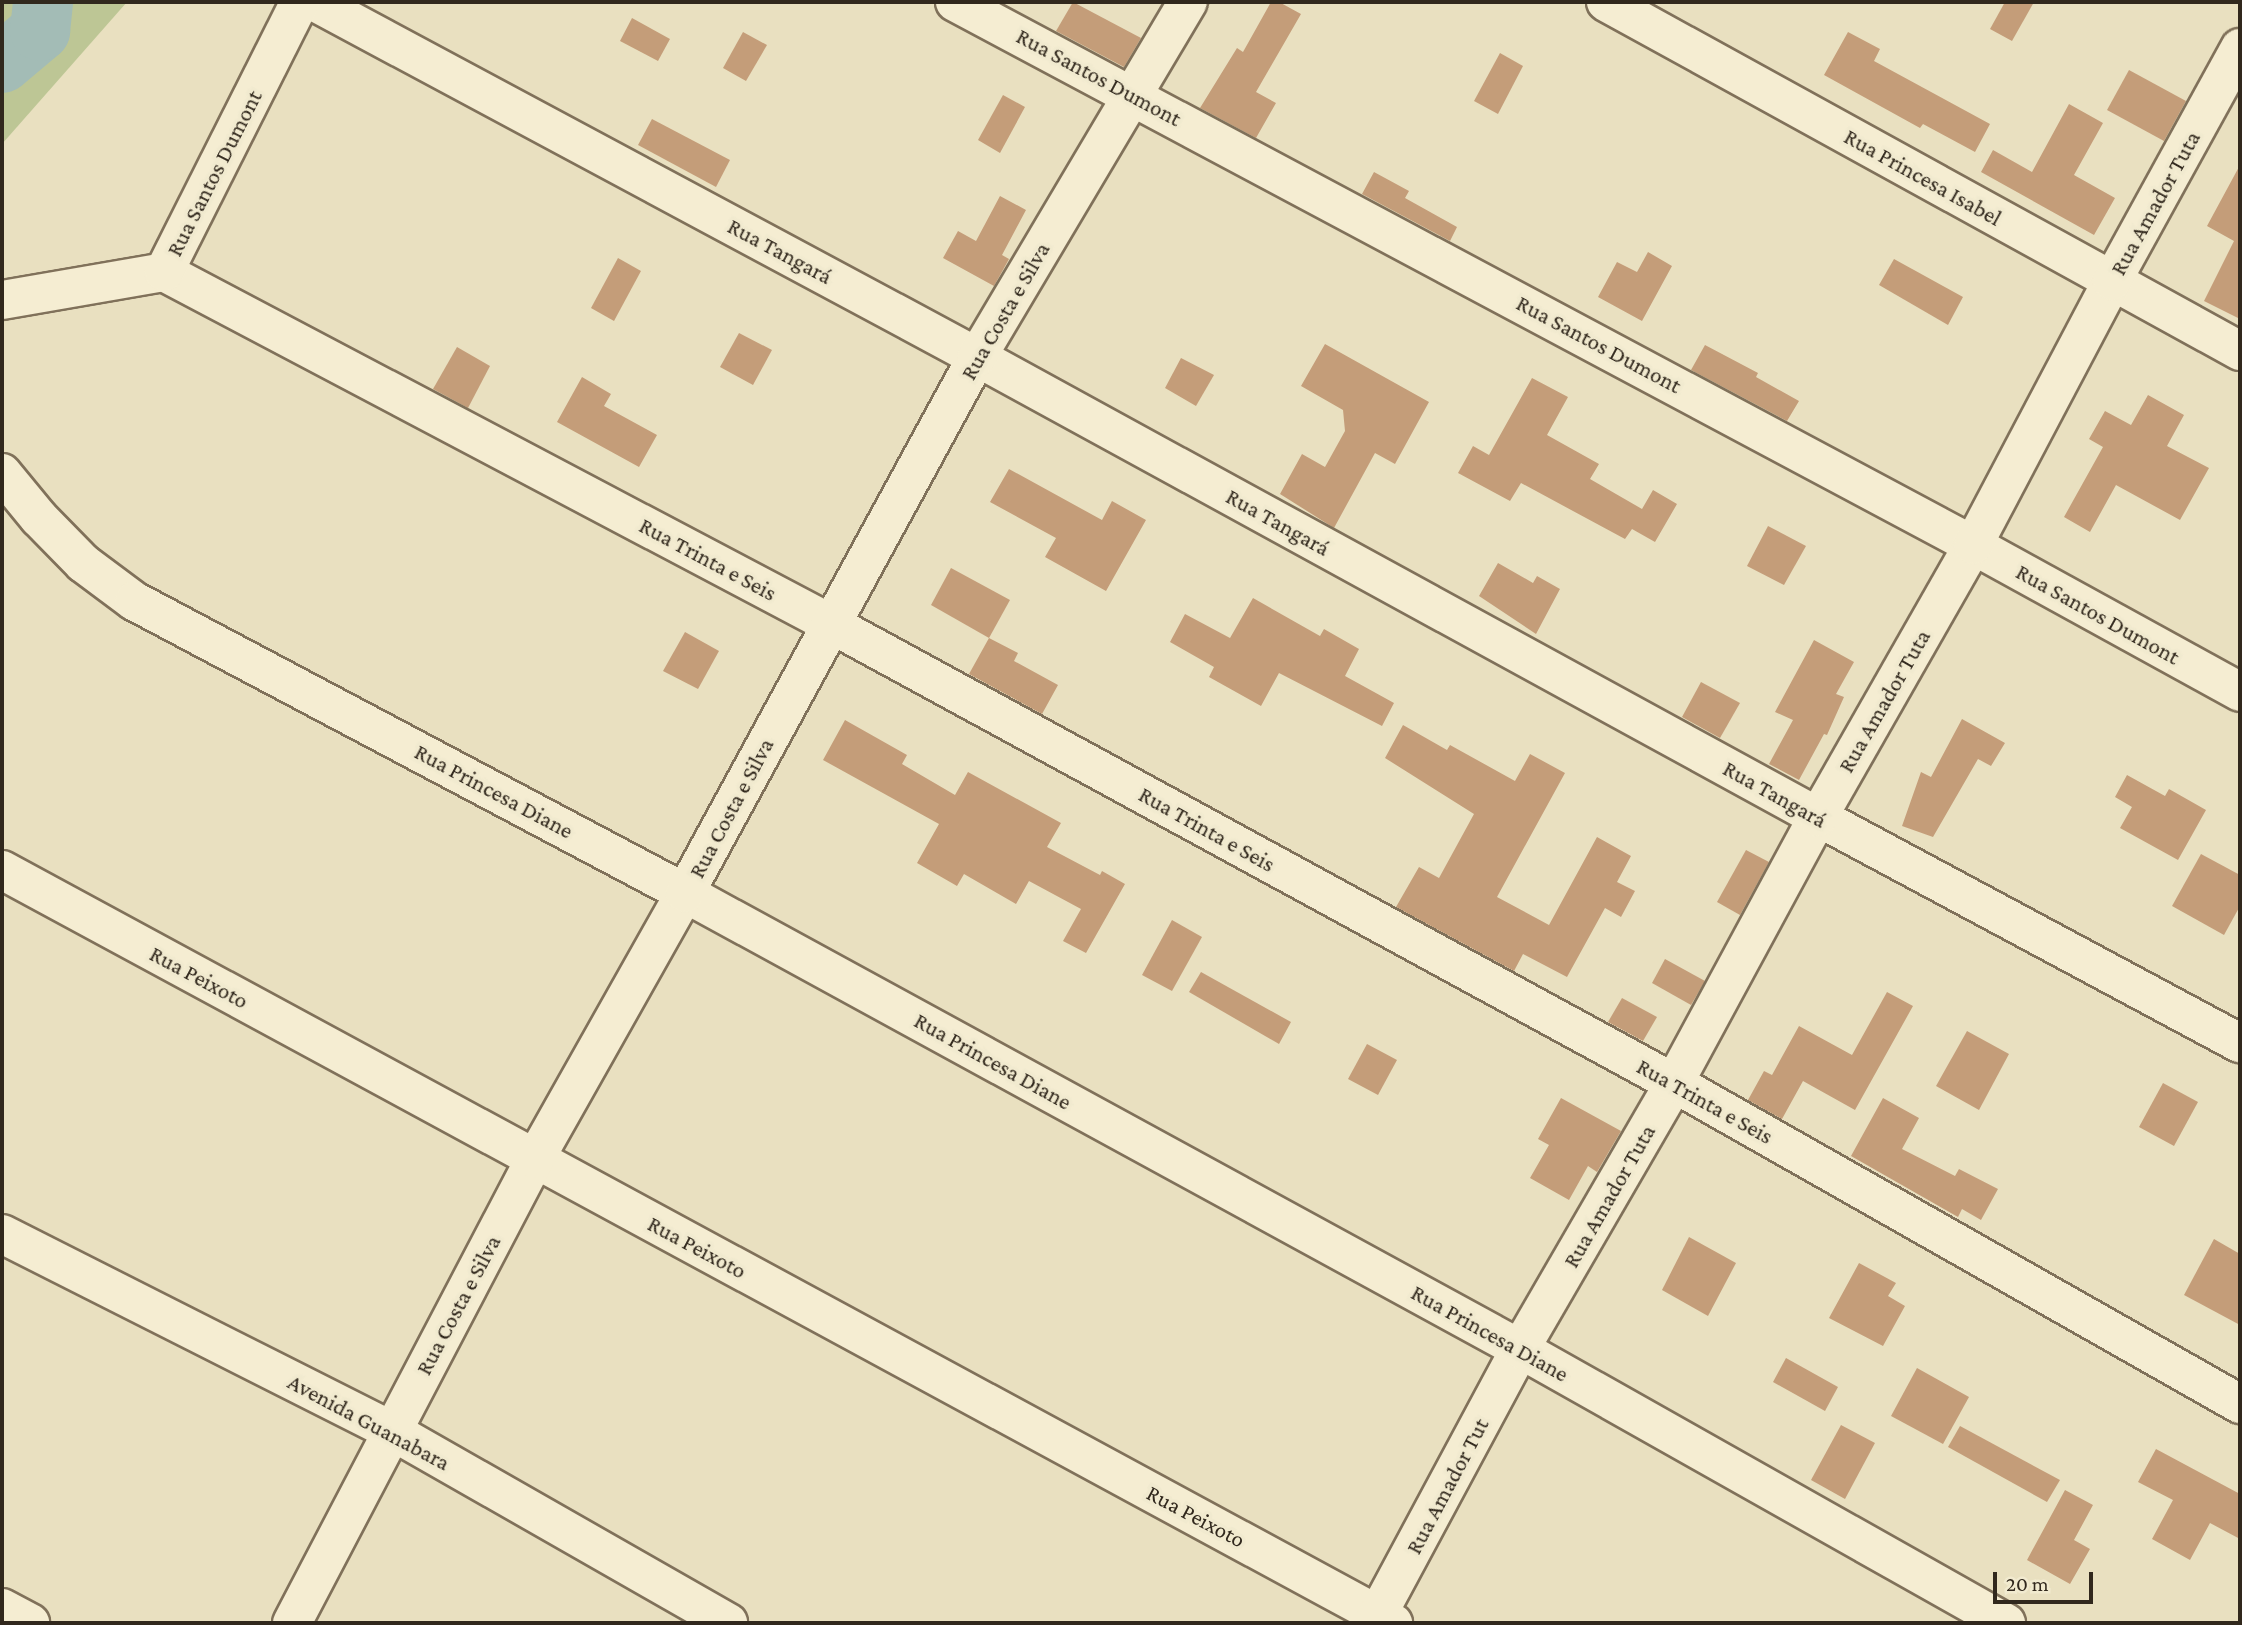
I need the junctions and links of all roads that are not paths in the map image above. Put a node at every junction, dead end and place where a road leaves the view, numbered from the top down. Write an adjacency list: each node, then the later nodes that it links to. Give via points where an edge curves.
1 (300, 2): 8 (street, Rua Santos Dumont)
2 (315, 2): 12 (street, Rua Tangará)
3 (956, 2): 7 (street, Rua Santos Dumont)
4 (1188, 2): 7 (street, Rua Costa e Silva)
5 (1606, 2): 9 (street, Rua Princesa Isabel)
6 (2240, 48): 9 (street, Rua Amador Tuta)
7 (1133, 95): 12 (street, Rua Costa e Silva); 14 (street, Rua Santos Dumont)
8 (164, 272): 10 (street, Rua Santos Dumont); 15 (street, Rua Trinta e Seis)
9 (2112, 281): 11 (street, Rua Princesa Isabel); 14 (street, Rua Amador Tuta)
10 (2, 300)
11 (2240, 351)
12 (977, 357): 15 (street, Rua Costa e Silva); 17 (street, Rua Tangará)
13 (2, 473): 19 (street, Rua Princesa Diane, via 83,563 134,601)
14 (1973, 545): 16 (street, Rua Santos Dumont); 17 (street, Rua Amador Tuta)
15 (831, 624): 19 (street, Rua Costa e Silva); 21 (street, Rua Trinta e Seis)
16 (2240, 692)
17 (1818, 817): 20 (street, Rua Tangará); 21 (street, Rua Amador Tuta)
18 (2, 870): 22 (street, Rua Peixoto)
19 (685, 893): 22 (street, Rua Costa e Silva); 24 (street, Rua Princesa Diane)
20 (2240, 1044)
21 (1674, 1083): 24 (street, Rua Amador Tuta); 25 (street, Rua Trinta e Seis)
22 (535, 1159): 26 (street, Rua Costa e Silva); 28 (street, Rua Peixoto)
23 (2, 1234): 26 (street, Avenida Guanabara)
24 (1520, 1349): 28 (street, Rua Amador Tut); 32 (street, Rua Princesa Diane)
25 (2240, 1404)
26 (392, 1431): 30 (street, Rua Costa e Silva); 31 (street, Avenida Guanabara)
27 (2, 1608): 29 (street)
28 (1381, 1620)
29 (30, 1623)
30 (292, 1623)
31 (728, 1623)
32 (2006, 1623)

